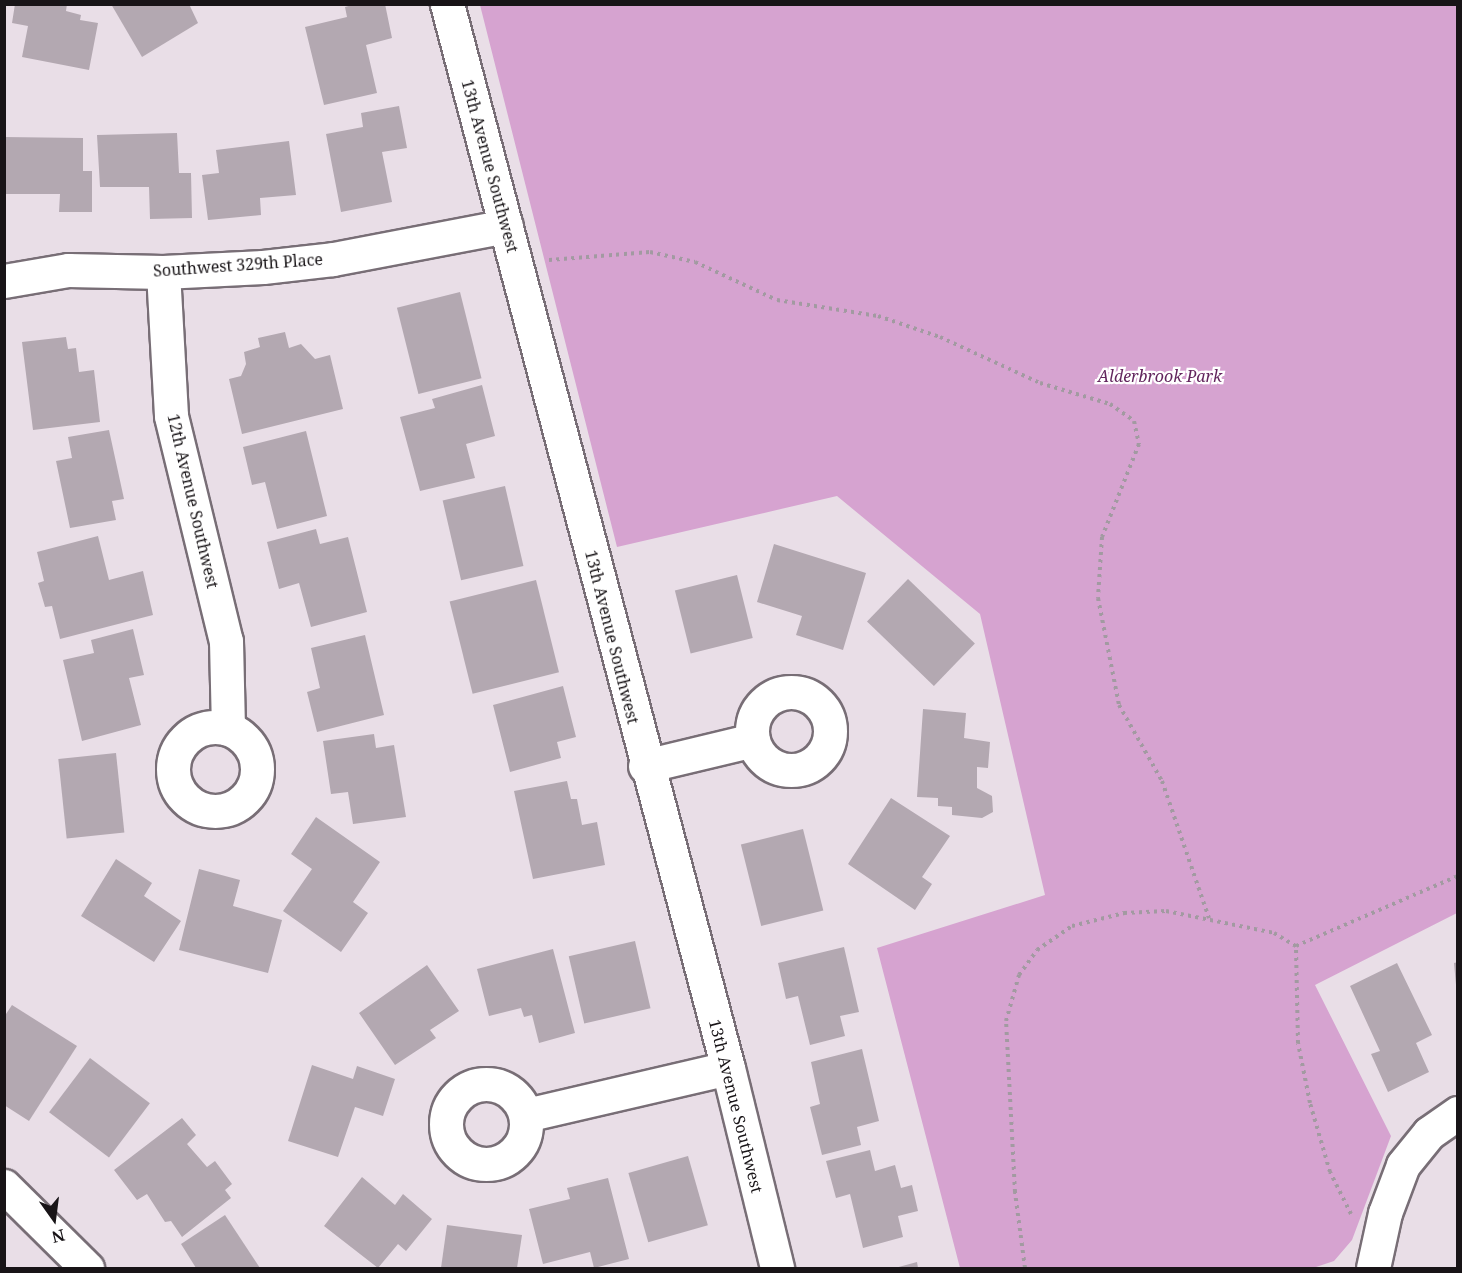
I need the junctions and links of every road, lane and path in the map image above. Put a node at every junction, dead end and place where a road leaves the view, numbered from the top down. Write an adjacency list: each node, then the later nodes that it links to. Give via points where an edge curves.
1 (447, 4): 2 (street, 13th Avenue Southwest)
2 (506, 226): 3 (street, 13th Avenue Southwest); 4 (street, Southwest 329th Place, via 333,259)
3 (516, 264): 8 (street, 13th Avenue Southwest); 10 (path, via 650,252 694,262 777,300 878,316 940,337 1040,382 1110,404 1134,421 1139,444 1102,537 1098,598 1119,705 1162,781)
4 (163, 272): 5 (street, Southwest 329th Place, via 68,270); 6 (street, 12th Avenue Southwest, via 171,416 226,641)
5 (4, 281)
6 (228, 729)
7 (753, 740): 8 (street)
8 (645, 766): 12 (street, 13th Avenue Southwest)
9 (1458, 876): 11 (path)
10 (1209, 918): 11 (path, via 1274,933); 19 (path, via 1166,911 1135,912 1080,923 1037,950 1019,975 1005,1021 1014,1192)
11 (1296, 946): 16 (path, via 1298,1043 1310,1103 1330,1172)
12 (728, 1068): 14 (street); 18 (street, 13th Avenue Southwest)
13 (1458, 1113): 16 (street, via 1429,1133 1403,1165)
14 (526, 1116)
15 (4, 1186): 17 (street)
16 (1374, 1264)
17 (87, 1269)
18 (777, 1269)
19 (1025, 1269)

